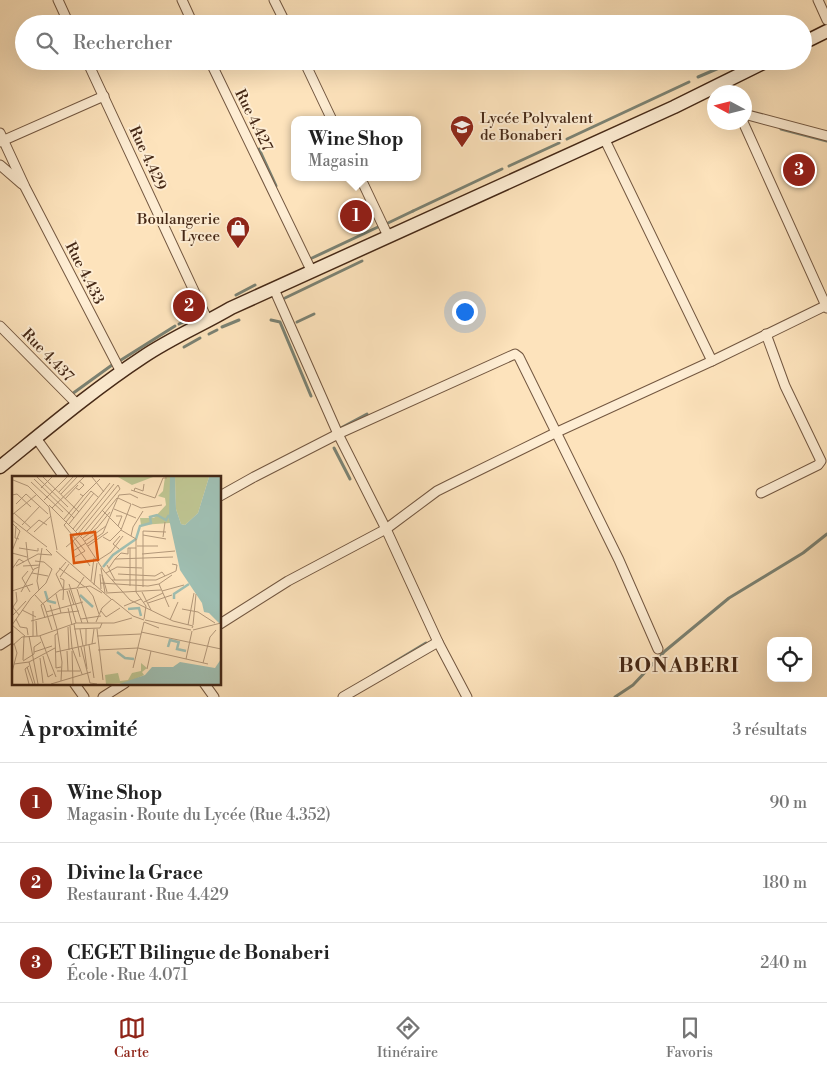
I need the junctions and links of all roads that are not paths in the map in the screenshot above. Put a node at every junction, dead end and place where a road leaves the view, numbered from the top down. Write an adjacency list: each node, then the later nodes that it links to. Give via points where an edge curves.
1 (58, 0): 5 (street)
2 (182, 0): 6 (street)
3 (274, 0): 7 (street)
4 (818, 0): 8 (street)
5 (65, 15)
6 (189, 15)
7 (282, 15)
8 (827, 20)
9 (827, 31): 10 (main road)
10 (812, 38)
11 (91, 70): 16 (street, Rue 4.429)
12 (214, 70): 28 (street, Rue 4.427)
13 (308, 70): 18 (street)
14 (754, 70): 15 (main road)
15 (731, 85)
16 (104, 96): 22 (street); 31 (street, Rue 4.429)
17 (707, 96): 23 (main road)
18 (330, 116)
19 (752, 116): 21 (street)
20 (746, 130): 30 (street)
21 (827, 136)
22 (1, 138): 26 (street, Rue 4.433)
23 (604, 138): 27 (main road); 34 (street)
24 (0, 165): 26 (street)
25 (362, 181): 27 (street)
26 (26, 187): 35 (street, Rue 4.433)
27 (388, 236): 28 (main road)
28 (312, 272): 29 (main road)
29 (274, 289): 31 (main road); 38 (street)
30 (826, 306): 33 (street)
31 (208, 321): 35 (main road, via 172,339)
32 (0, 326): 36 (street, Rue 4.437)
33 (766, 334): 34 (street); 42 (street, via 785,386 821,461)
34 (712, 360): 37 (street)
35 (121, 372): 36 (main road)
36 (77, 404): 39 (main road)
37 (555, 433): 38 (street, via 519,356 514,354); 44 (street, via 437,491); 49 (street, via 619,560)
38 (338, 434): 43 (street); 44 (street)
39 (36, 438): 40 (main road); 41 (street)
40 (0, 467)
41 (63, 476)
42 (761, 493)
43 (221, 495)
44 (386, 529): 45 (street, via 288,581); 47 (street)
45 (221, 623)
46 (12, 637): 48 (street)
47 (438, 642): 56 (street); 57 (street)
48 (0, 645)
49 (658, 649)
50 (75, 684): 53 (street)
51 (123, 684): 54 (street)
52 (205, 684): 55 (street)
53 (84, 697)
54 (102, 697)
55 (214, 697)
56 (343, 697)
57 (467, 697)

